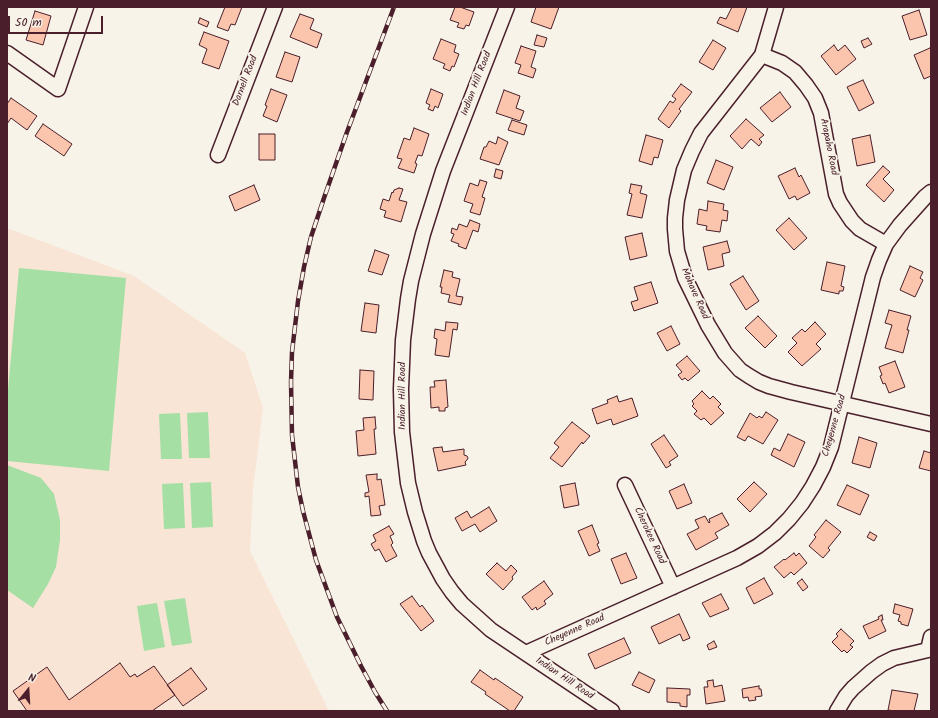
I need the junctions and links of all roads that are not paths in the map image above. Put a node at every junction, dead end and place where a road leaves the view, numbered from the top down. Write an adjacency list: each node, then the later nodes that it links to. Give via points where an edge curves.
1 (86, 7): 5 (street, via 58,89)
2 (275, 7): 7 (street, Darnell Road)
3 (507, 7): 15 (street, Indian Hill Road, via 443,171 423,234 411,281 405,320 401,390 404,449 411,498 424,541 435,566 452,592 471,613)
4 (776, 7): 6 (street, Mohave Road)
5 (7, 53)
6 (762, 55): 9 (street, Arapaho Road, via 782,63 795,72 811,91 821,113 836,194 840,203 860,229); 10 (street, Mohave Road, via 704,128 690,156 681,180 676,209 675,229 680,260 689,288 708,325 725,353 740,370 769,386)
7 (218, 155)
8 (931, 192): 9 (street, Cheyenne Road)
9 (886, 244): 10 (street, Cheyenne Road, via 873,277)
10 (842, 404): 11 (street, Mohave Road); 13 (street, Cheyenne Road, via 823,467 806,497 789,519 758,546)
11 (931, 424)
12 (625, 485): 13 (street, Cherokee Road)
13 (674, 586): 15 (street, Cheyenne Road)
14 (931, 637): 17 (street, via 928,650 894,658 871,672 846,696)
15 (526, 653): 16 (street, Indian Hill Road)
16 (612, 711)
17 (837, 711)

